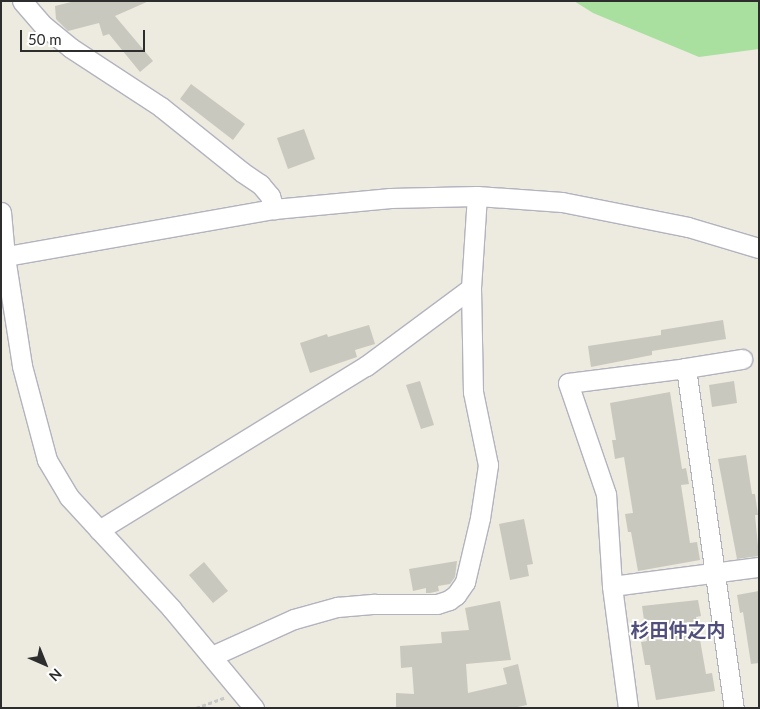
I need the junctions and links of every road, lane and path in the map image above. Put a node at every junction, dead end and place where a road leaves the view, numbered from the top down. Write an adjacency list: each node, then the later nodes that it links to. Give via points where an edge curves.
1 (33, 5): 3 (street, via 44,26 161,108 260,184 270,196)
2 (477, 196): 3 (street, via 390,198); 5 (street, via 562,202 688,227); 7 (street)
3 (274, 209): 6 (street)
4 (1, 212): 6 (street)
5 (759, 248)
6 (3, 257): 10 (street, via 22,366 47,460 69,497)
7 (471, 288): 10 (street, via 366,366); 14 (street, via 473,392 488,465 465,582 456,595 437,604 337,607 294,619)
8 (742, 360): 9 (street)
9 (686, 368): 12 (street); 13 (street, via 568,383 606,494)
10 (99, 530): 14 (street)
11 (759, 567): 12 (street)
12 (716, 572): 13 (street); 19 (street)
13 (612, 586): 18 (street)
14 (212, 656): 15 (street)
15 (241, 692): 16 (path); 17 (street)
16 (196, 708)
17 (254, 708)
18 (628, 708)
19 (734, 708)

